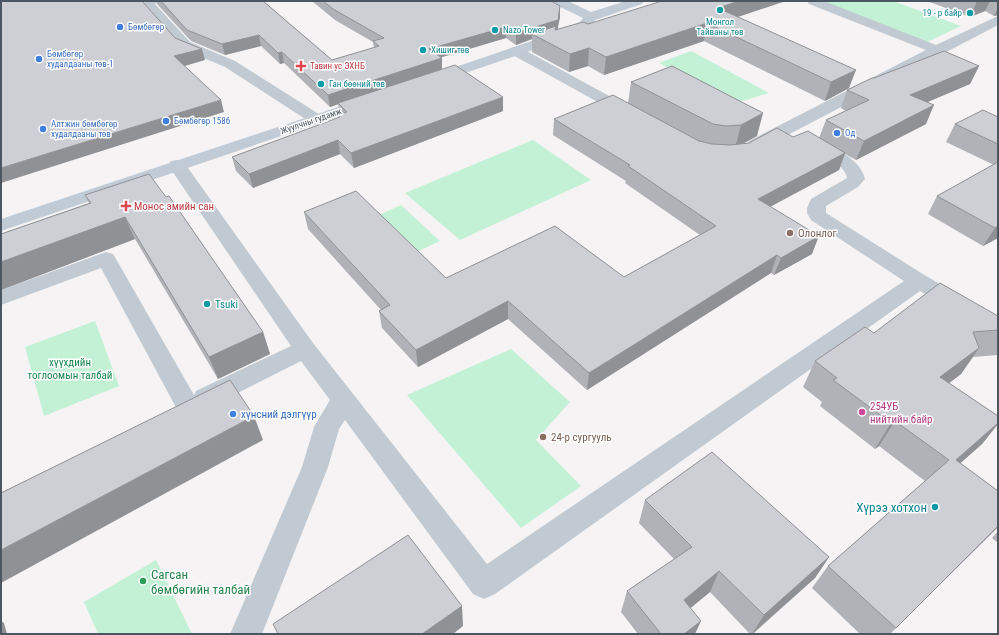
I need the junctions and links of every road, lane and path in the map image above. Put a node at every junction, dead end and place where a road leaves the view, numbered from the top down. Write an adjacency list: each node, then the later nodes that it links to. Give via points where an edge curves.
1 (153, 1): 11 (street, via 146,2 185,45 230,64)
2 (558, 1): 5 (main road)
3 (638, 1): 5 (main road)
4 (813, 1): 7 (street)
5 (590, 17): 8 (main road, via 586,25 575,31)
6 (998, 20): 7 (street)
7 (937, 50): 13 (street)
8 (516, 51): 9 (main road); 12 (street)
9 (422, 83)
10 (379, 98): 11 (main road, Жуулчны гудамж)
11 (316, 119): 15 (main road, Жуулчны гудамж)
12 (644, 121)
13 (797, 135): 14 (street); 17 (street, via 850,166 856,175 852,183 818,203 818,216)
14 (744, 150)
15 (178, 165): 16 (main road, Жуулчны гудамж); 20 (street)
16 (1, 225)
17 (919, 281): 19 (street); 21 (street, via 484,584)
18 (1, 298): 20 (street, via 106,259 177,411)
19 (998, 328)
20 (305, 349): 21 (street)
21 (343, 401): 22 (street, via 328,427 315,467)
22 (246, 634)

